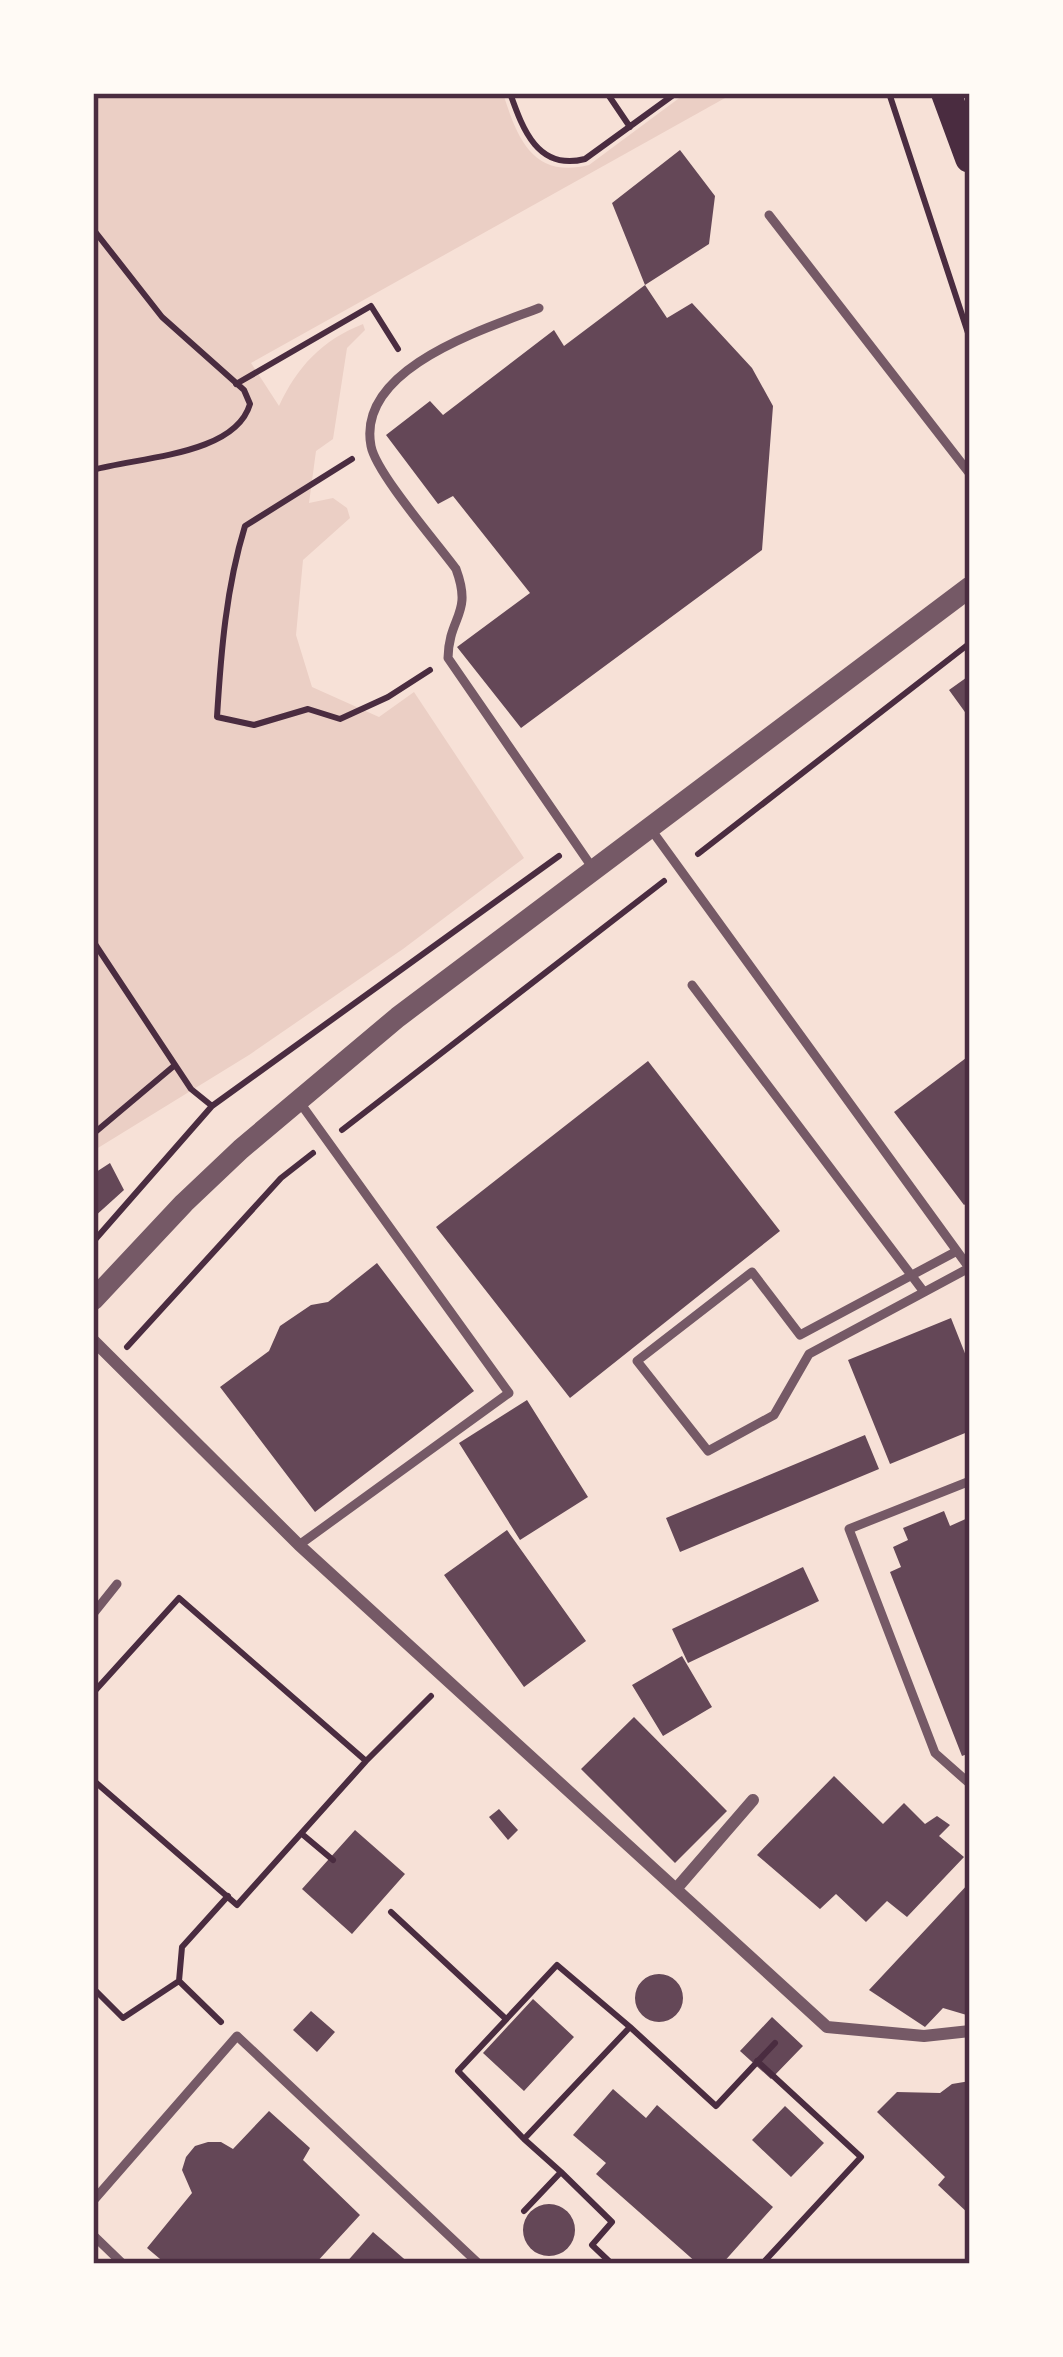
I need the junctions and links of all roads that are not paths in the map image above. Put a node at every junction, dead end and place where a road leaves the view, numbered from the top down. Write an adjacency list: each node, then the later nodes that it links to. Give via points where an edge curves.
1 (946, 93): 2 (highway)
2 (970, 158)
3 (769, 215): 5 (lane)
4 (539, 308): 8 (lane, via 444,345 410,369 373,408 370,447 456,569 464,611 449,632 448,658)
5 (970, 475)
6 (970, 586): 7 (street)
7 (650, 828): 8 (street); 11 (lane)
8 (594, 870): 10 (street)
9 (692, 985): 13 (lane)
10 (298, 1100): 15 (street); 18 (lane, via 509,1393)
11 (957, 1251): 12 (lane); 13 (lane)
12 (970, 1268): 14 (lane)
13 (911, 1275): 14 (lane); 14 (lane, via 800,1335 752,1272 637,1361 708,1451 773,1415 809,1354)
14 (924, 1292)
15 (93, 1300)
16 (93, 1340): 18 (street)
17 (970, 1481): 21 (lane, via 849,1529 935,1754)
18 (299, 1545): 23 (street)
19 (117, 1584): 20 (lane)
20 (93, 1614)
21 (970, 1784)
22 (753, 1800): 23 (street)
23 (676, 1889): 24 (street, via 827,2027 924,2036)
24 (970, 2031)
25 (93, 2200): 28 (lane, via 237,2036)
26 (93, 2235): 27 (lane)
27 (123, 2264)
28 (479, 2264)

